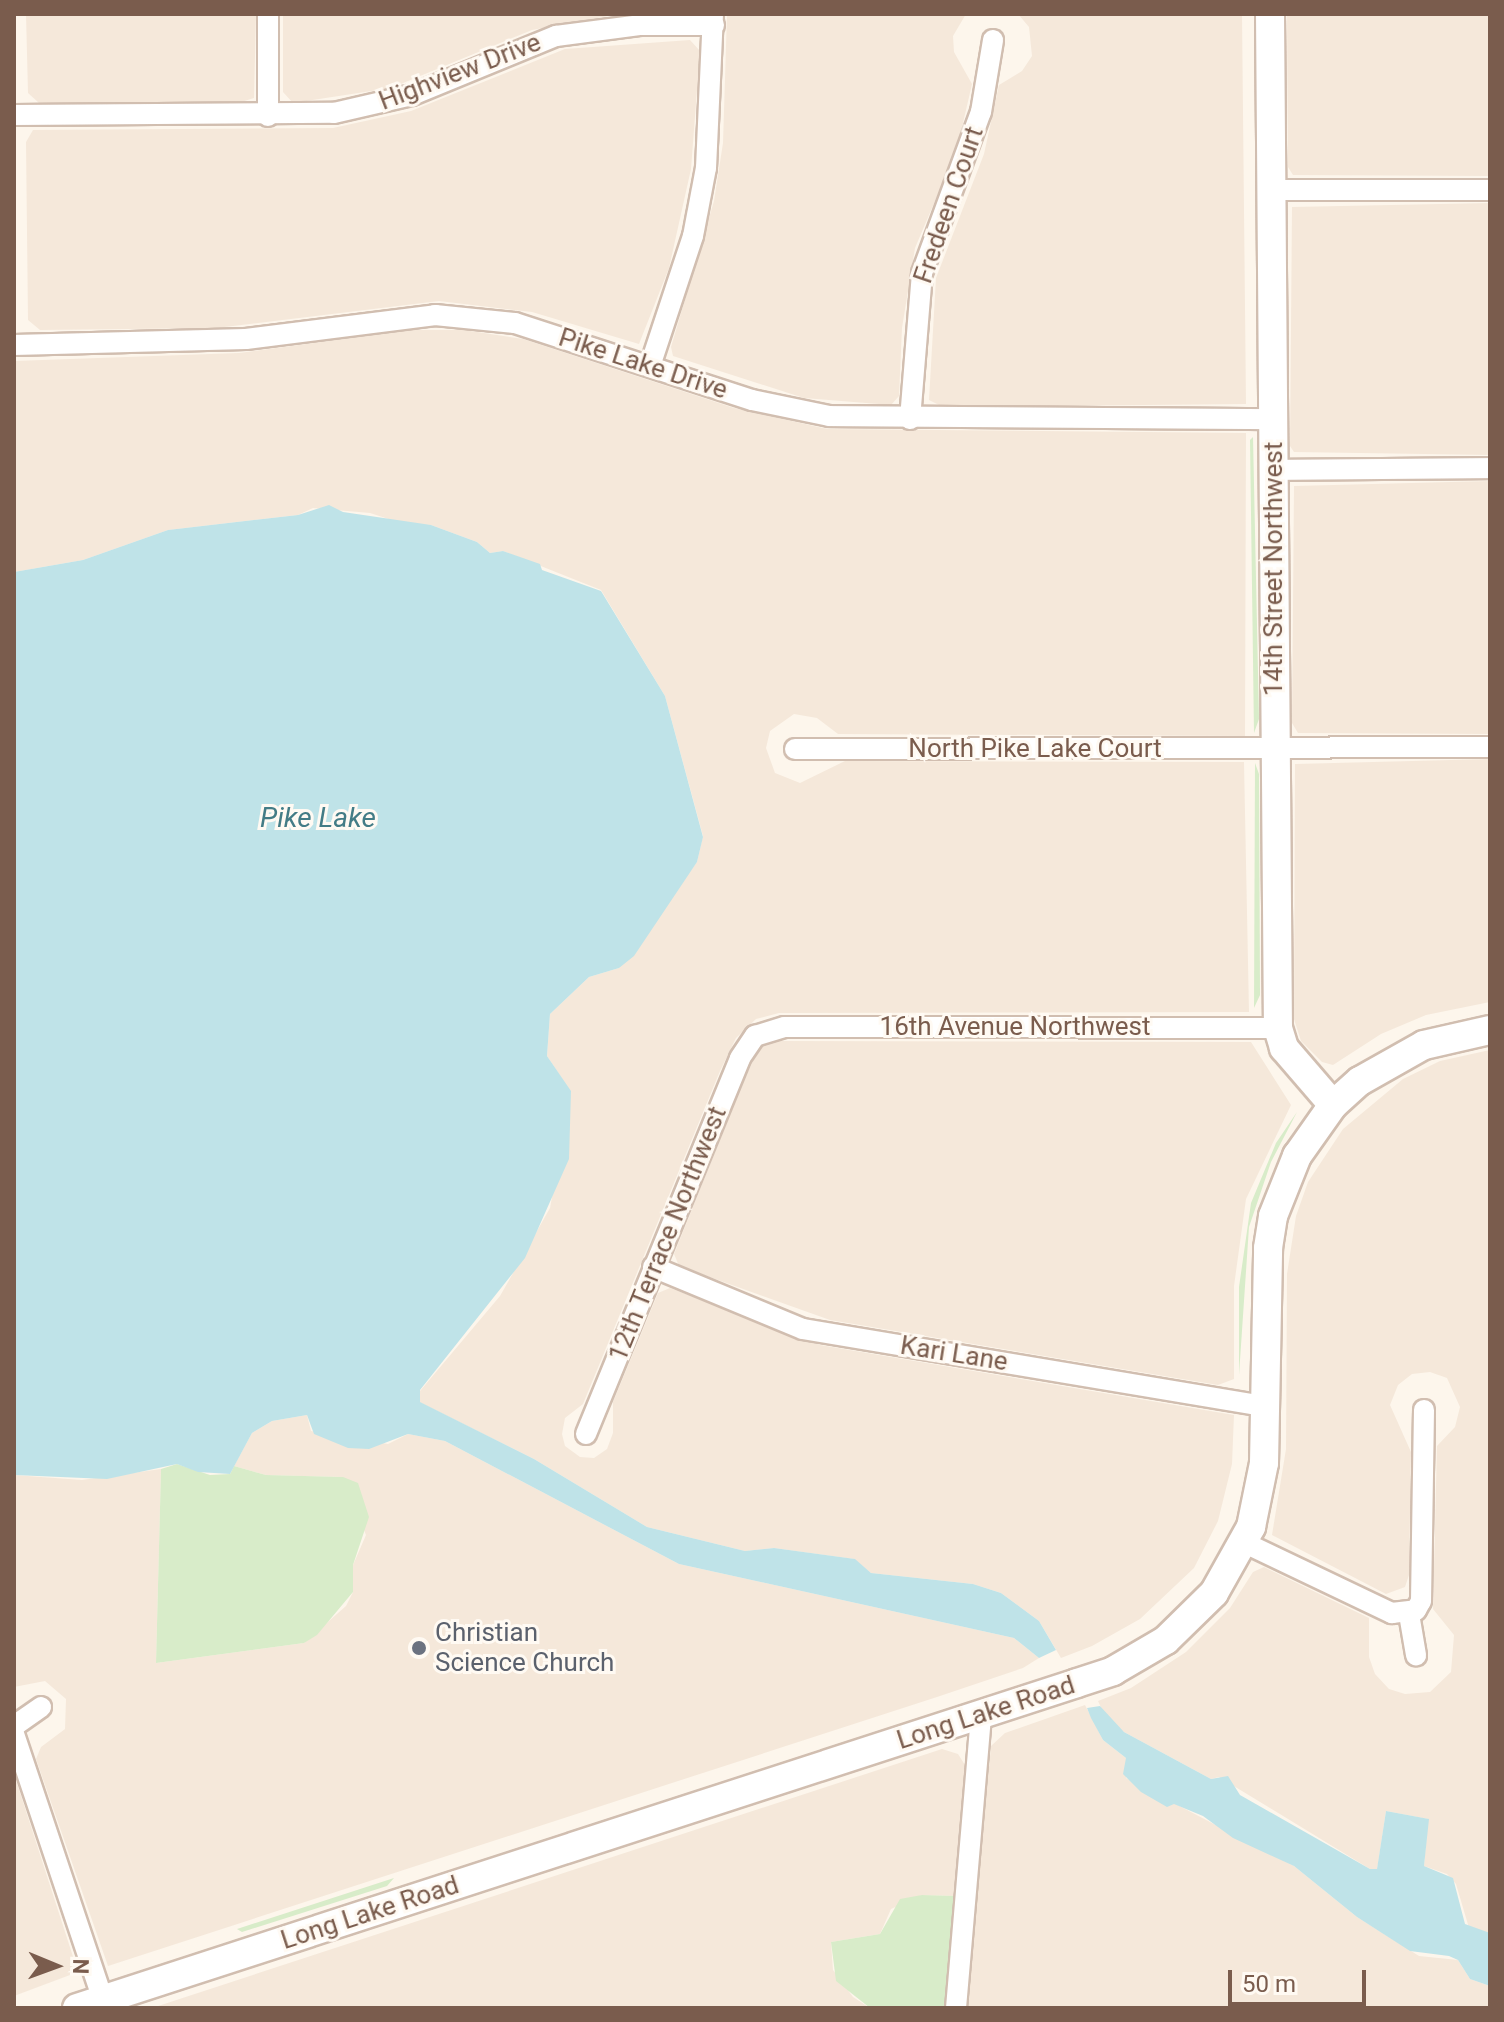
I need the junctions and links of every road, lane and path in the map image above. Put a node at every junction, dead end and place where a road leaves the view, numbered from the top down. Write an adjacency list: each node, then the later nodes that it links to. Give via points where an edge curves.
1 (268, 14): 6 (street)
2 (1270, 14): 7 (street, 14th Street Northwest)
3 (714, 20): 6 (street, Highview Drive, via 556,36 374,106); 10 (street, via 706,168 693,236)
4 (993, 40): 11 (street, Fredeen Court, via 981,112 922,273)
5 (14, 115): 6 (street, Highview Drive)
6 (268, 116)
7 (1271, 190): 8 (street); 12 (street, 14th Street Northwest)
8 (1490, 190)
9 (14, 345): 10 (street, Pike Lake Drive, via 246,339 435,315 515,323)
10 (650, 366): 11 (street, Pike Lake Drive, via 791,409)
11 (910, 419): 12 (street, Pike Lake Drive)
12 (1273, 419): 14 (street, 14th Street Northwest)
13 (1490, 468): 14 (street)
14 (1274, 470): 16 (street, 14th Street Northwest)
15 (1490, 747): 16 (street, North Pike Lake Court)
16 (1275, 748): 17 (street, North Pike Lake Court); 18 (street, 14th Street Northwest)
17 (795, 749)
18 (1278, 1028): 20 (street, 16th Avenue Northwest, via 785,1027); 21 (street, 14th Street Northwest, via 1293,1060)
19 (1490, 1030): 21 (street, Long Lake Road, via 1424,1045 1360,1081)
20 (755, 1036): 22 (street, 12th Terrace Northwest, via 740,1058)
21 (1333, 1105): 23 (street, Long Lake Road, via 1297,1156 1273,1216 1265,1287)
22 (653, 1267): 23 (street, Kari Lane, via 803,1329); 25 (street, 12th Terrace Northwest)
23 (1265, 1406): 26 (street, Long Lake Road, via 1259,1496)
24 (1424, 1410): 27 (street, via 1421,1601)
25 (586, 1434)
26 (1245, 1543): 27 (street, via 1392,1613); 30 (street, Long Lake Road, via 1214,1593 1166,1640 1113,1671)
27 (1409, 1614): 28 (street)
28 (1416, 1655)
29 (41, 1707): 31 (street)
30 (981, 1715): 33 (street, Long Lake Road); 34 (street)
31 (14, 1726)
32 (14, 1734): 33 (street)
33 (90, 2004)
34 (956, 2008)

